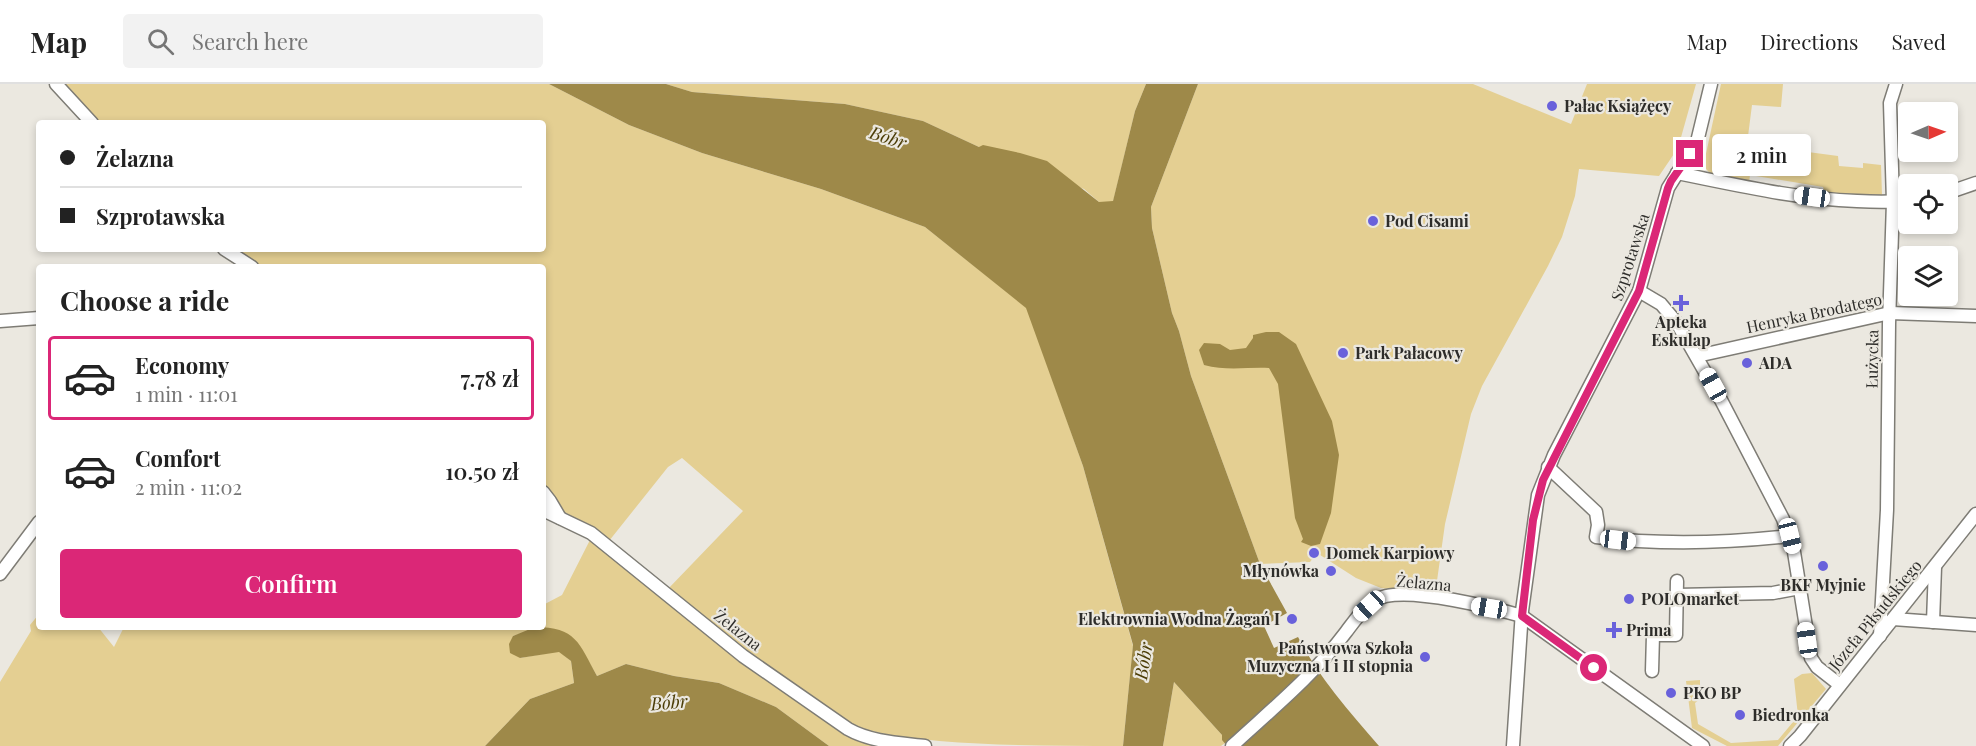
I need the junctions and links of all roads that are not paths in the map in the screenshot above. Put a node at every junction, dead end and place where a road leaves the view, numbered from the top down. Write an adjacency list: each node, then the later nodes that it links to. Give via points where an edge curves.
1 (56, 84): 4 (street)
2 (1711, 84): 5 (street, Szprotawska, via 1697,142)
3 (1896, 84): 9 (street, Łużycka, via 1890,103)
4 (89, 120)
5 (1677, 173): 9 (street, via 1832,200); 12 (street, Szprotawska, via 1668,188)
6 (1976, 183): 7 (street)
7 (1958, 189)
8 (1898, 201): 9 (street)
9 (1893, 202): 13 (street, Łużycka)
10 (229, 252): 11 (street)
11 (247, 264)
12 (1639, 291): 17 (street, via 1666,309); 18 (street, Szprotawska)
13 (1890, 313): 14 (street, Henryka Brodatego); 17 (street, Henryka Brodatego); 34 (street, Łużycka, via 1887,510)
14 (1976, 316)
15 (36, 318): 16 (street)
16 (0, 321)
17 (1696, 356): 24 (street)
18 (1548, 467): 24 (street, via 1596,512 1596,537 1676,543); 30 (street, Szprotawska, via 1538,495)
19 (546, 496): 22 (street)
20 (546, 511): 22 (street, Żelazna)
21 (1976, 514): 25 (street, Józefa Piłsudskiego)
22 (560, 518): 38 (street, Żelazna, via 591,533 743,656 848,729 875,739)
23 (36, 526): 26 (street)
24 (1790, 536): 28 (street)
25 (1935, 567): 31 (street, Józefa Piłsudskiego); 32 (street)
26 (0, 574)
27 (1677, 581): 29 (street)
28 (1800, 588): 29 (street, via 1773,593); 36 (street, via 1811,658)
29 (1677, 595): 35 (street, via 1676,635 1653,635)
30 (1522, 616): 39 (street, Żelazna, via 1419,596 1384,597 1359,615 1319,667); 40 (street, Szprotawska); 41 (street, Żelazna)
31 (1893, 619): 32 (street); 34 (street, Józefa Piłsudskiego)
32 (1934, 622): 33 (street)
33 (1976, 625)
34 (1880, 636): 36 (street, Józefa Piłsudskiego)
35 (1652, 671)
36 (1840, 685): 37 (street, Józefa Piłsudskiego)
37 (1798, 741): 42 (street, Józefa Piłsudskiego)
38 (926, 746)
39 (1232, 746)
40 (1513, 746)
41 (1703, 746)
42 (1790, 746)

